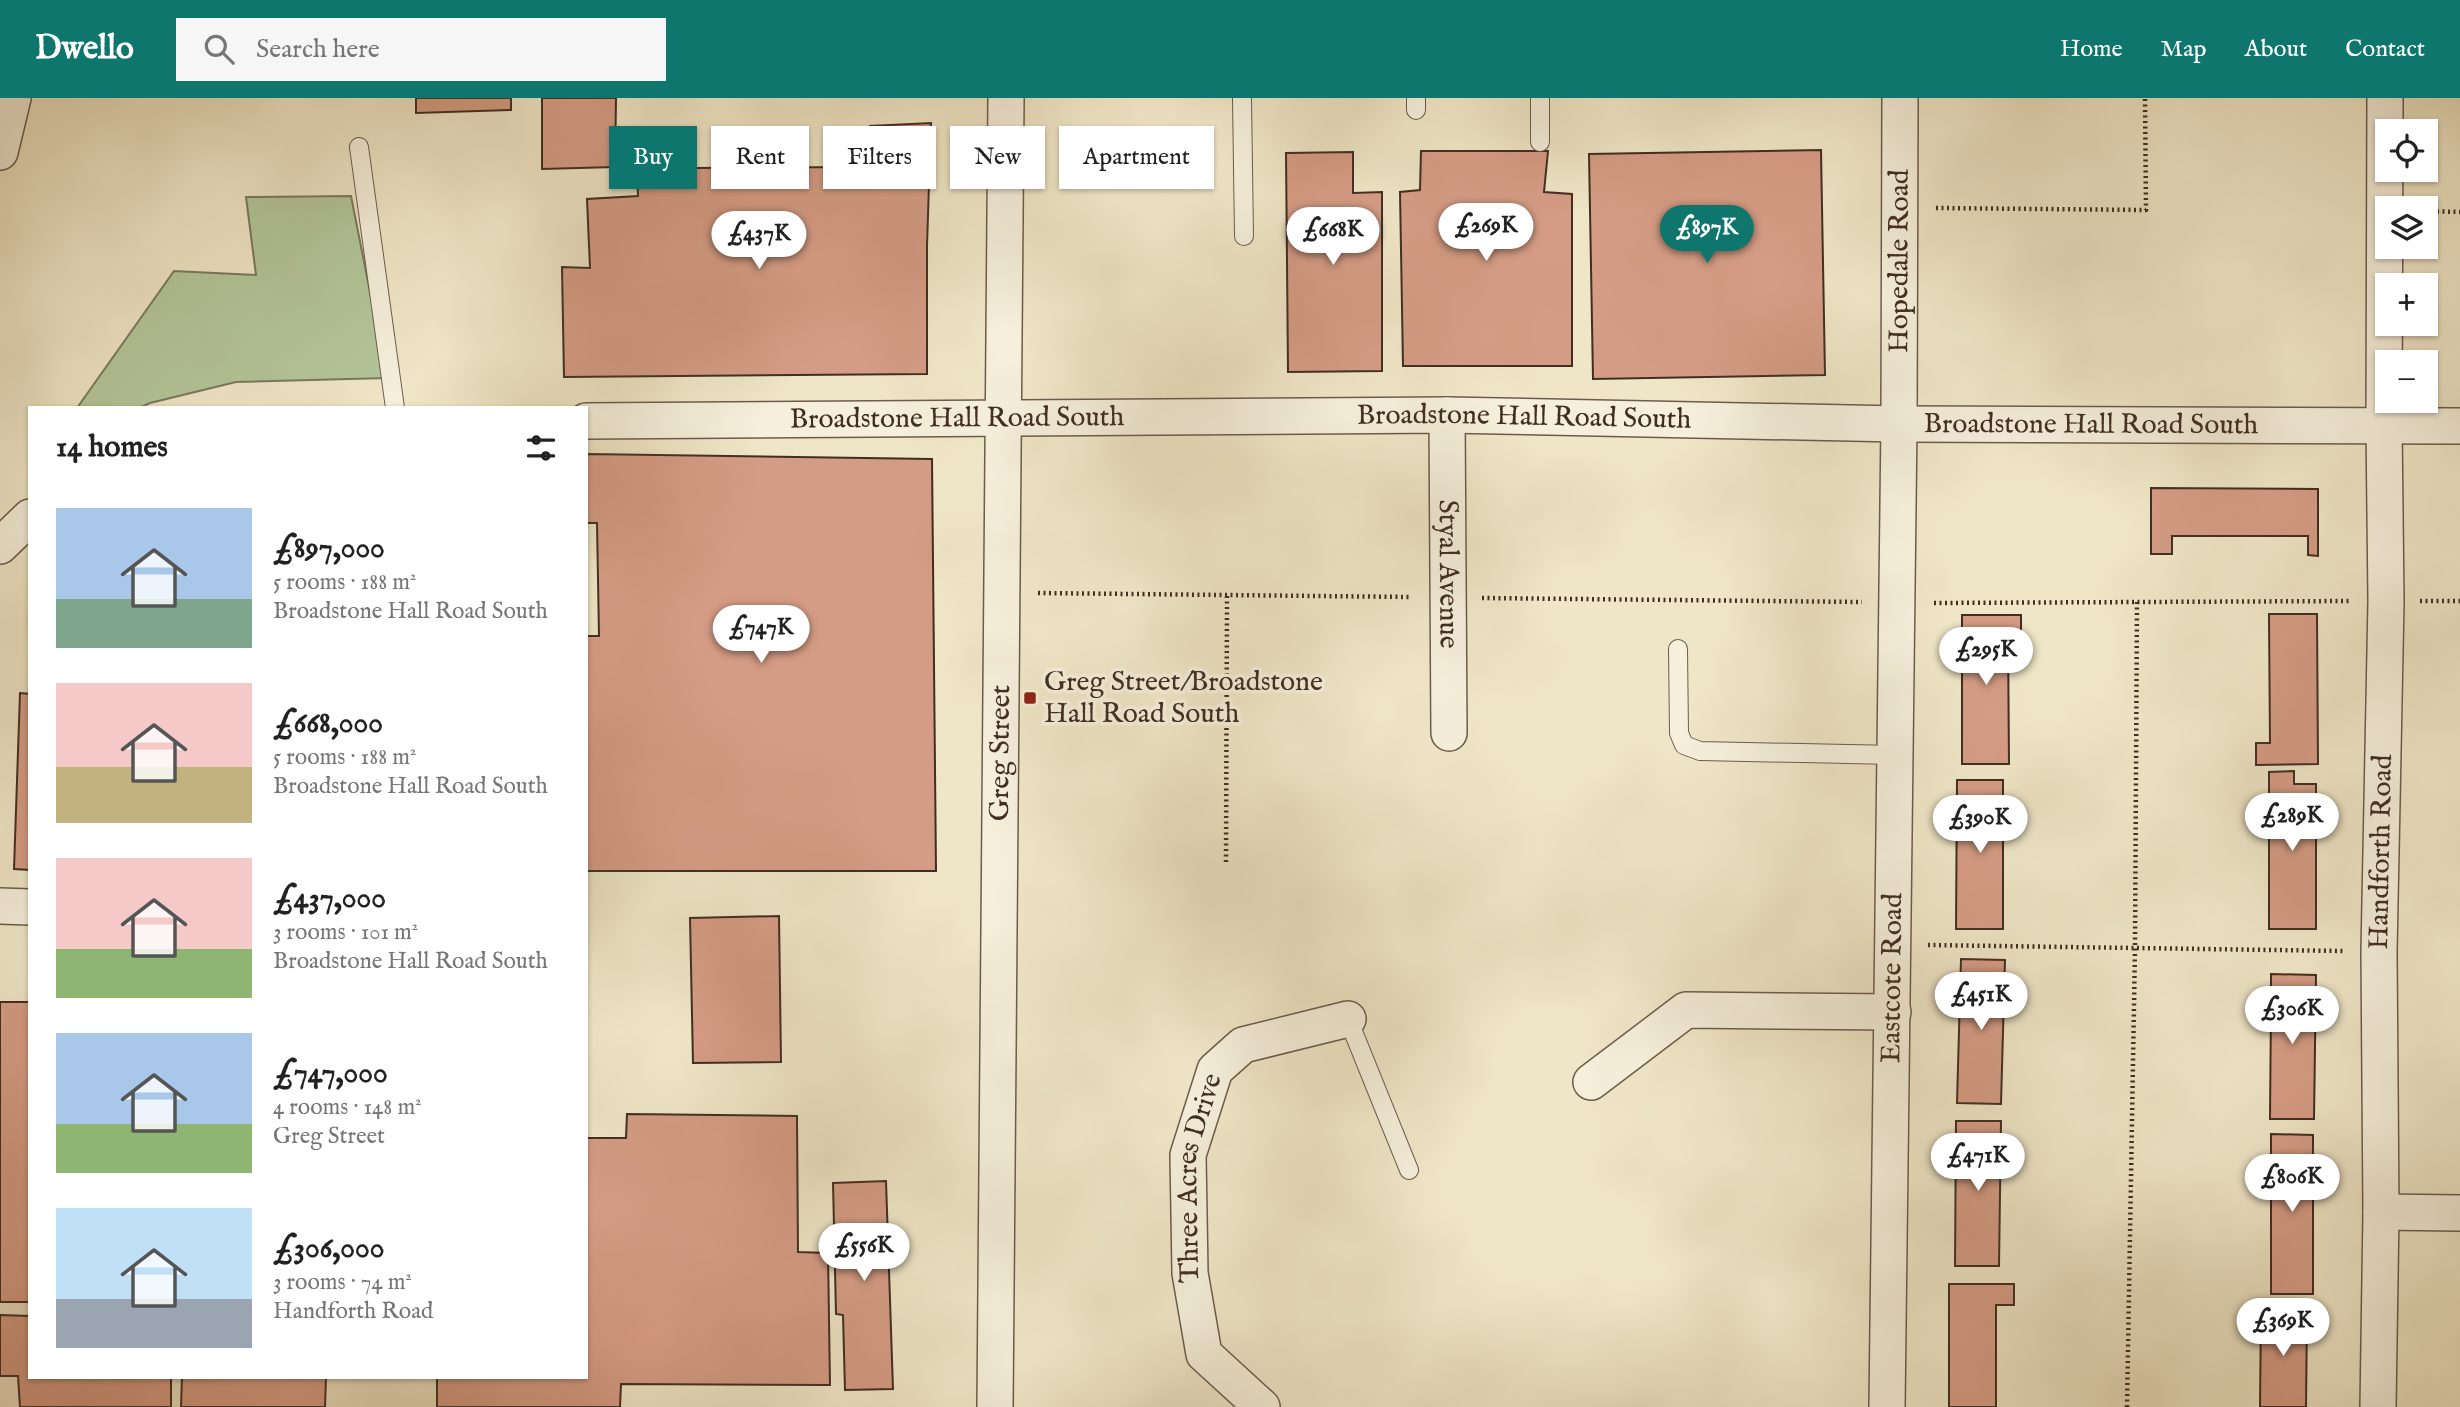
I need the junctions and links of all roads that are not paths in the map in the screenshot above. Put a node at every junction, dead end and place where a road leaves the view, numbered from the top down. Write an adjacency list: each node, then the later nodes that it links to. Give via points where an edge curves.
1 (13, 98): 9 (street)
2 (1006, 98): 13 (street, Greg Street)
3 (1242, 98): 10 (lane)
4 (1540, 98): 7 (lane)
5 (1900, 98): 15 (street, Hopedale Road)
6 (2385, 98): 16 (street, Handforth Road)
7 (1540, 142)
8 (359, 147): 11 (lane)
9 (0, 152)
10 (1244, 236)
11 (395, 406)
12 (1447, 415): 13 (street, Broadstone Hall Road South); 15 (street, Broadstone Hall Road South); 21 (street, Styal Avenue)
13 (1004, 419): 14 (street, Broadstone Hall Road South); 31 (street, Greg Street)
14 (588, 422)
15 (1899, 424): 16 (street, Broadstone Hall Road South); 22 (street, Eastcote Road)
16 (2384, 425): 17 (street, Broadstone Hall Road South); 29 (street, Handforth Road)
17 (2460, 426)
18 (28, 519): 19 (street)
19 (0, 546)
20 (1678, 649): 22 (lane, via 1679,733 1684,745 1700,751)
21 (1450, 733)
22 (1895, 755): 25 (street, Eastcote Road)
23 (0, 906): 24 (street)
24 (28, 907)
25 (1893, 1012): 27 (street, via 1686,1010); 33 (street, Eastcote Road)
26 (1348, 1019): 28 (lane); 32 (street, Three Acres Drive, via 1243,1045 1215,1070 1188,1155 1190,1273 1204,1354)
27 (1591, 1082)
28 (1409, 1170)
29 (2381, 1212): 30 (street); 34 (street, Handforth Road)
30 (2460, 1213)
31 (995, 1407)
32 (1262, 1407)
33 (1887, 1407)
34 (2378, 1407)

